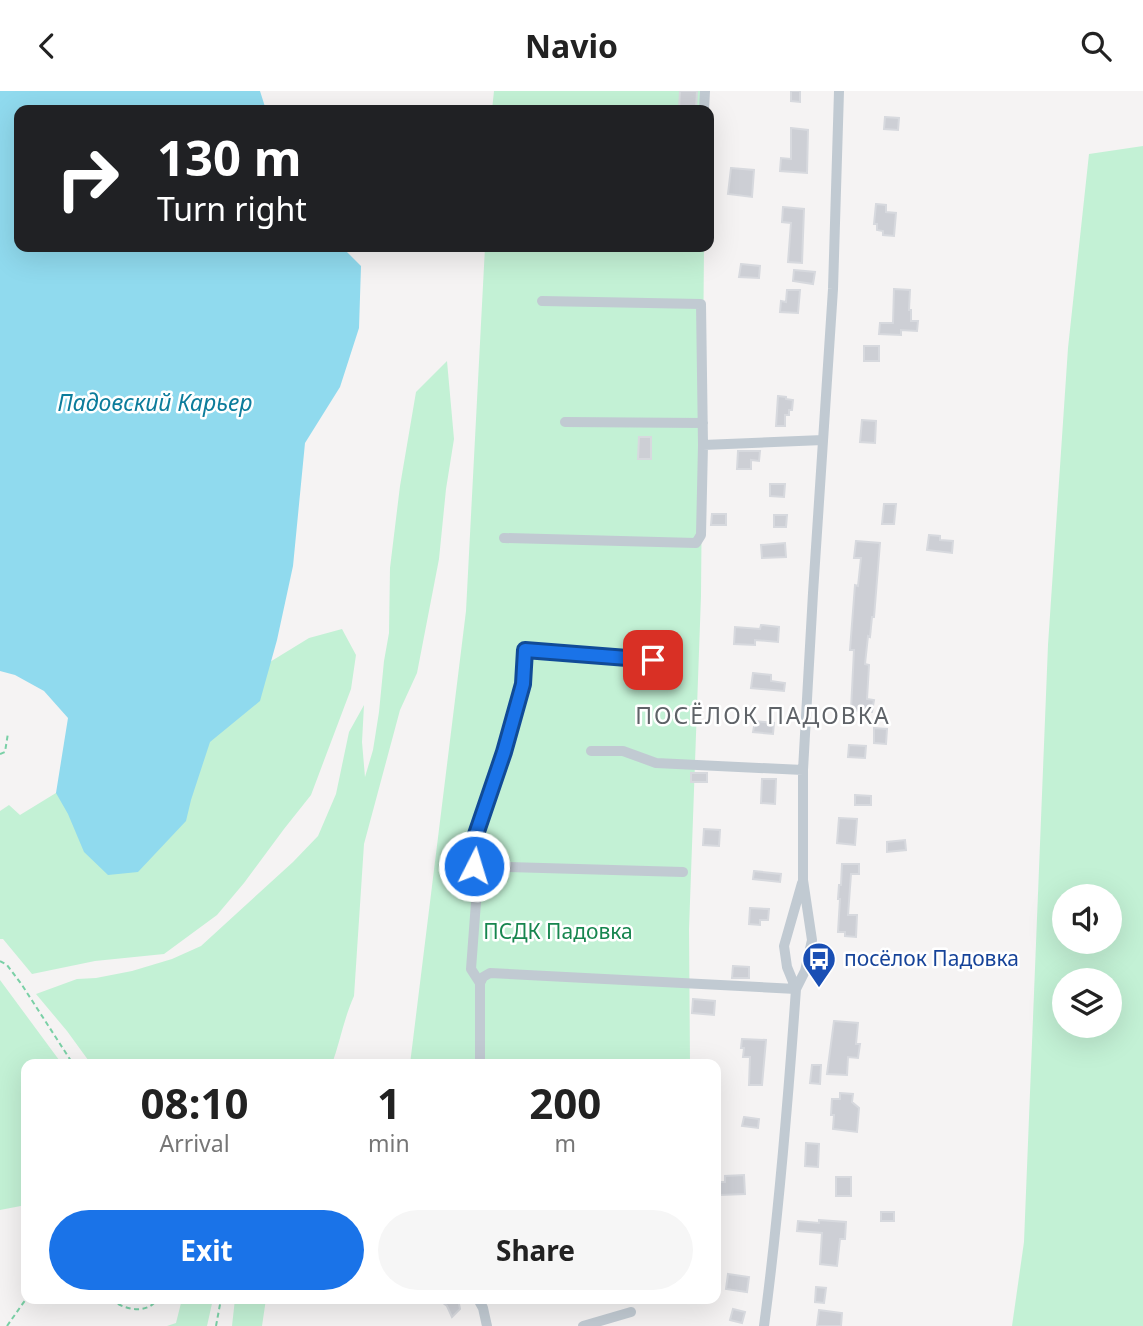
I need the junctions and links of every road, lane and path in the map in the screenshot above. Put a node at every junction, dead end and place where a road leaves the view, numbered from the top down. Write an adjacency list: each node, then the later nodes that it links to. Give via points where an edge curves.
1 (839, 91): 5 (street)
2 (542, 301): 4 (street, via 701,305)
3 (565, 422): 4 (street)
4 (703, 423): 6 (street)
5 (823, 440): 6 (street); 12 (street)
6 (703, 445): 7 (street, via 701,535 696,543)
7 (504, 538)
8 (678, 662): 13 (street, via 525,650 523,684 470,852)
9 (8, 733): 11 (path, via 5,752)
10 (592, 751): 12 (street, via 623,751 656,763)
11 (0, 754)
12 (803, 770): 15 (street)
13 (474, 866): 14 (street); 17 (street, via 477,889 471,969)
14 (683, 872)
15 (803, 880): 18 (street, via 812,940); 18 (street, via 784,946)
16 (0, 961): 19 (path, via 22,985)
17 (480, 983): 18 (street, via 490,973); 20 (street)
18 (796, 989): 31 (street)
19 (70, 1059)
20 (480, 1059)
21 (22, 1304): 27 (path)
22 (117, 1304): 23 (path, via 143,1310)
23 (154, 1304)
24 (220, 1304): 28 (path)
25 (481, 1304): 29 (street)
26 (631, 1312): 30 (street)
27 (7, 1326)
28 (216, 1326)
29 (486, 1326)
30 (583, 1326)
31 (764, 1326)

